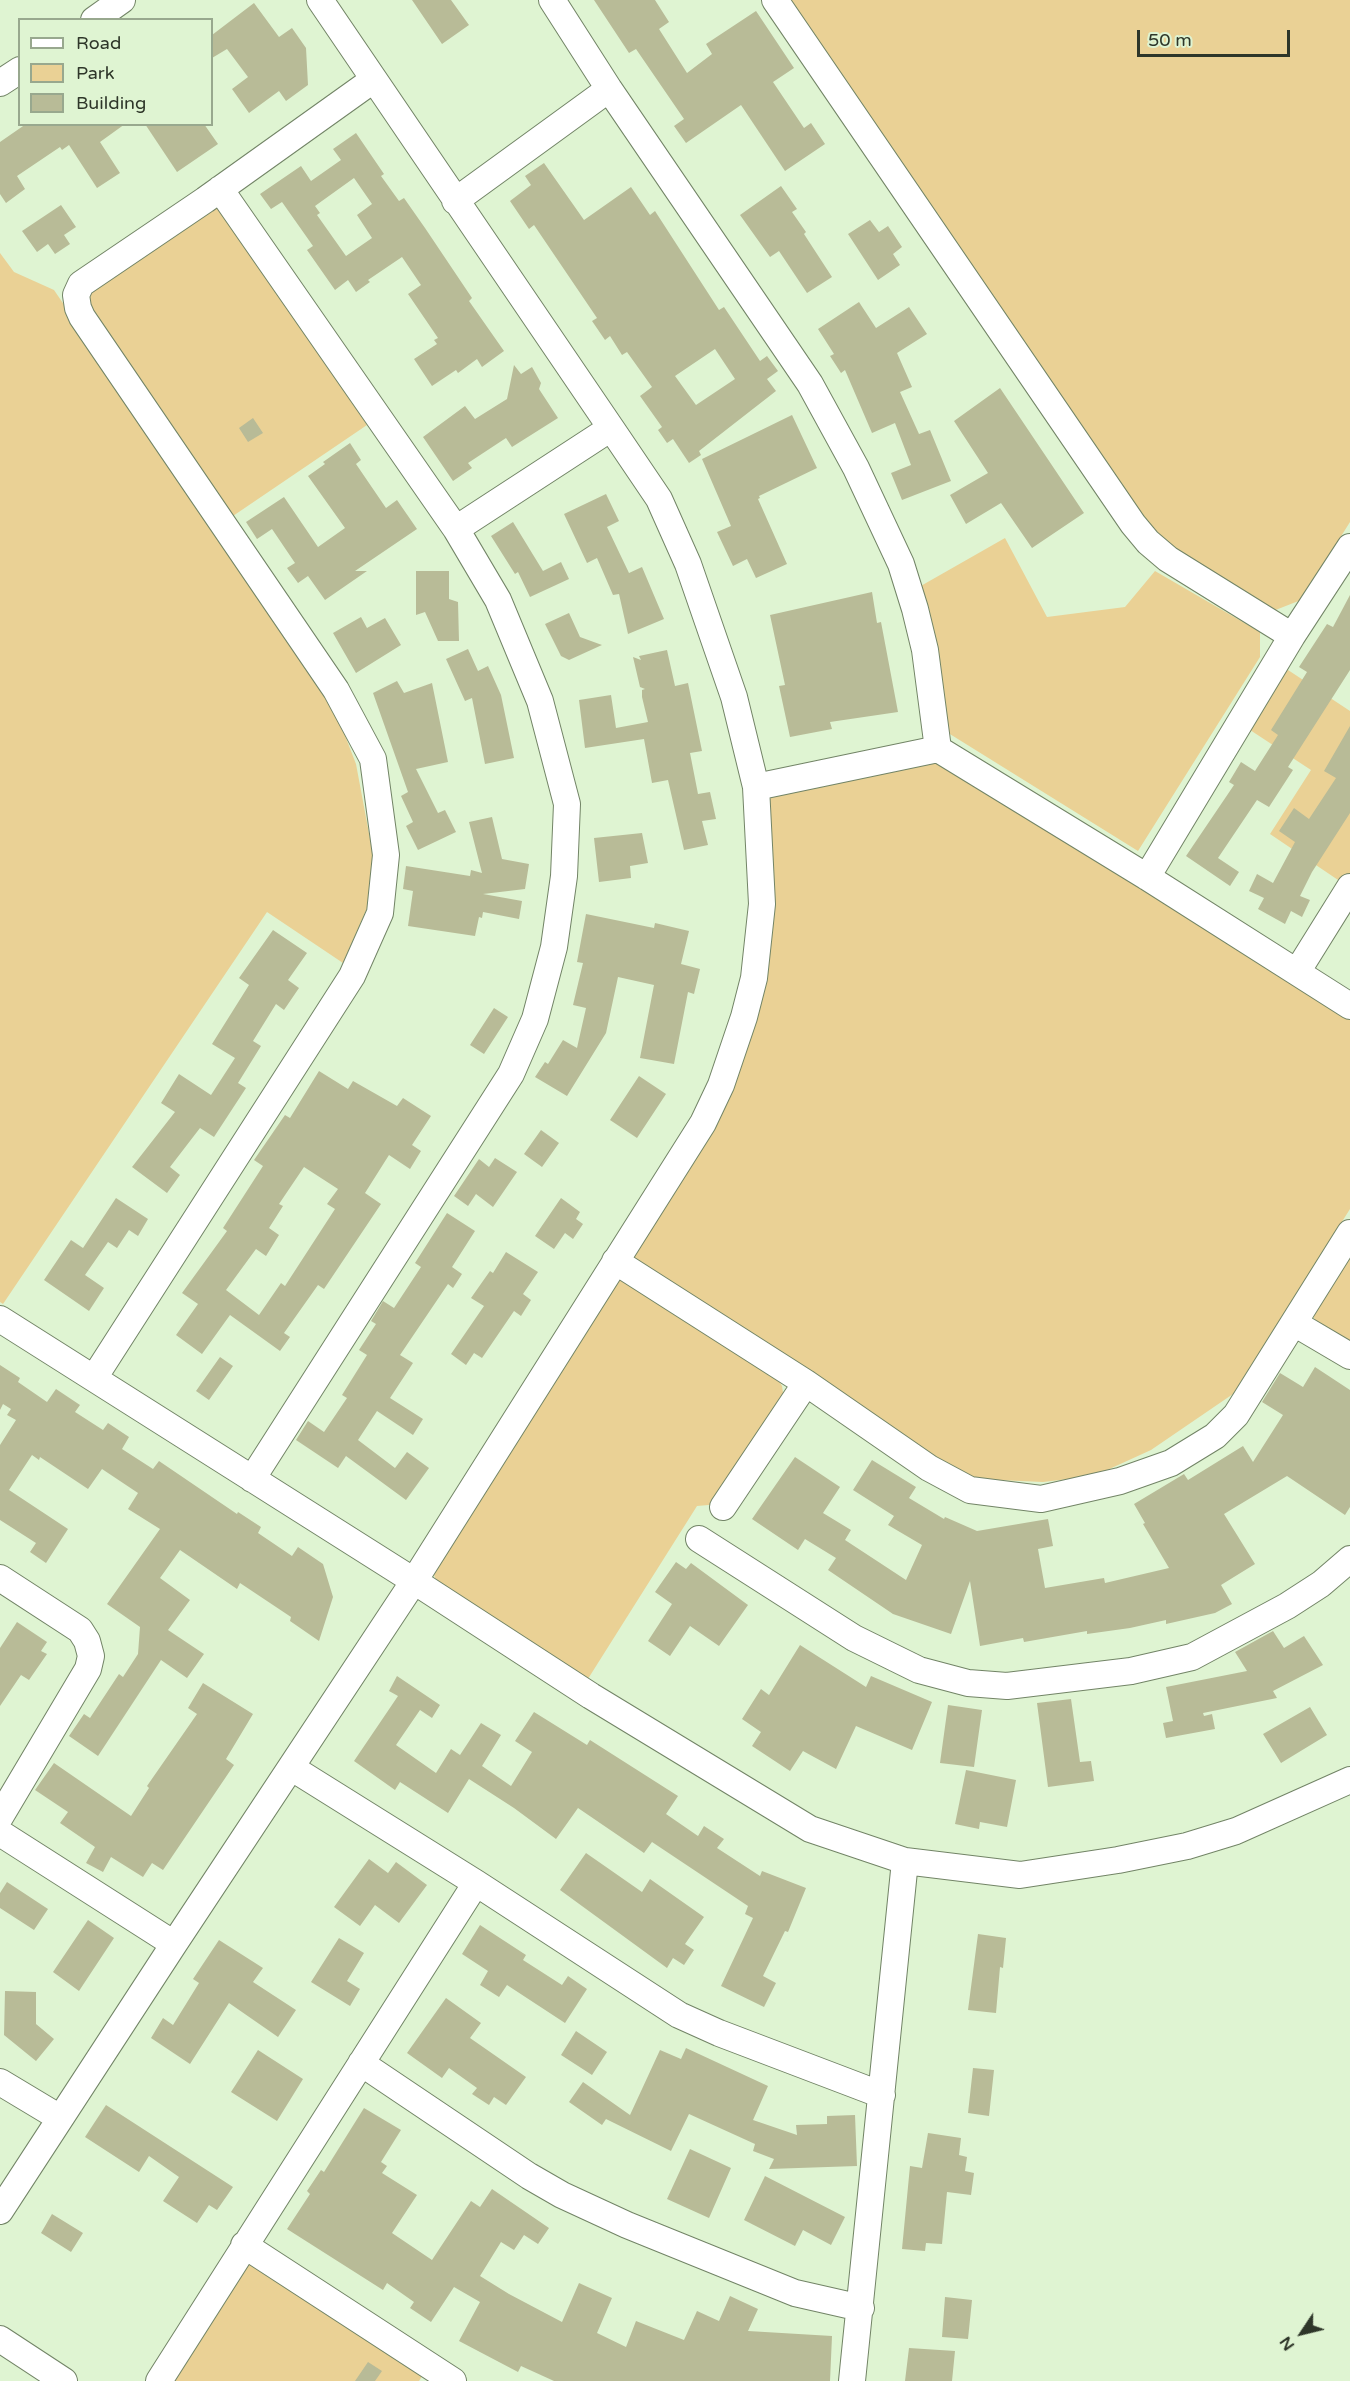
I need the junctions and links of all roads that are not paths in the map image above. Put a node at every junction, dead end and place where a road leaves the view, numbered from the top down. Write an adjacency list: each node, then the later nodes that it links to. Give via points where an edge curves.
1 (122, 0): 5 (street)
2 (320, 0): 7 (street)
3 (552, 0): 9 (street)
4 (775, 0): 15 (street, via 1140,533 1168,559)
5 (97, 18)
6 (18, 71): 8 (street)
7 (373, 80): 10 (street); 11 (street)
8 (0, 83)
9 (609, 89): 11 (street); 16 (street, via 810,384 856,468 901,564 915,609 925,650)
10 (220, 189): 13 (street); 27 (street, via 81,284 76,295 78,308 336,690 373,759 386,855 380,913 352,976)
11 (455, 201): 12 (street)
12 (611, 428): 13 (street); 17 (street, via 659,500 688,564 734,697)
13 (456, 529): 29 (street, via 498,600 540,701 567,804 564,876 554,947 535,1019 511,1074)
14 (1350, 547): 15 (street)
15 (1292, 636): 18 (street)
16 (938, 749): 17 (street); 18 (street)
17 (756, 787): 23 (street, via 762,904 754,978 744,1017 721,1085 703,1122)
18 (1147, 877): 20 (street)
19 (1350, 887): 20 (street)
20 (1297, 972): 21 (street)
21 (1350, 1006)
22 (1350, 1233): 25 (street)
23 (615, 1261): 28 (street); 34 (street)
24 (0, 1319): 27 (street)
25 (1294, 1323): 26 (street); 28 (street, via 1236,1415 1215,1437 1171,1463 1120,1481 1041,1499 970,1490 929,1468)
26 (1350, 1356)
27 (94, 1378): 29 (street)
28 (806, 1383): 30 (street)
29 (252, 1479): 34 (street)
30 (723, 1508)
31 (699, 1539): 32 (street, via 854,1638 918,1670 968,1683 1006,1686 1131,1671 1192,1657 1287,1606)
32 (1350, 1559)
33 (0, 1578): 37 (street, via 80,1629 91,1656 88,1669)
34 (414, 1581): 35 (street); 39 (street, via 591,1696 810,1829)
35 (292, 1768): 40 (street); 41 (street)
36 (1348, 1785): 39 (street, via 1236,1831 1118,1860 1020,1875)
37 (0, 1817)
38 (0, 1833): 41 (street)
39 (905, 1862): 44 (street)
40 (476, 1883): 42 (street); 44 (street, via 679,2015)
41 (174, 1944): 45 (street)
42 (361, 2063): 47 (street); 48 (street, via 562,2195 785,2289)
43 (0, 2082): 45 (street)
44 (882, 2095): 48 (street)
45 (60, 2118): 46 (street)
46 (0, 2211)
47 (244, 2245): 51 (street); 52 (street)
48 (861, 2308): 53 (street)
49 (0, 2339): 50 (street)
50 (64, 2381)
51 (159, 2381)
52 (453, 2381)
53 (852, 2381)

